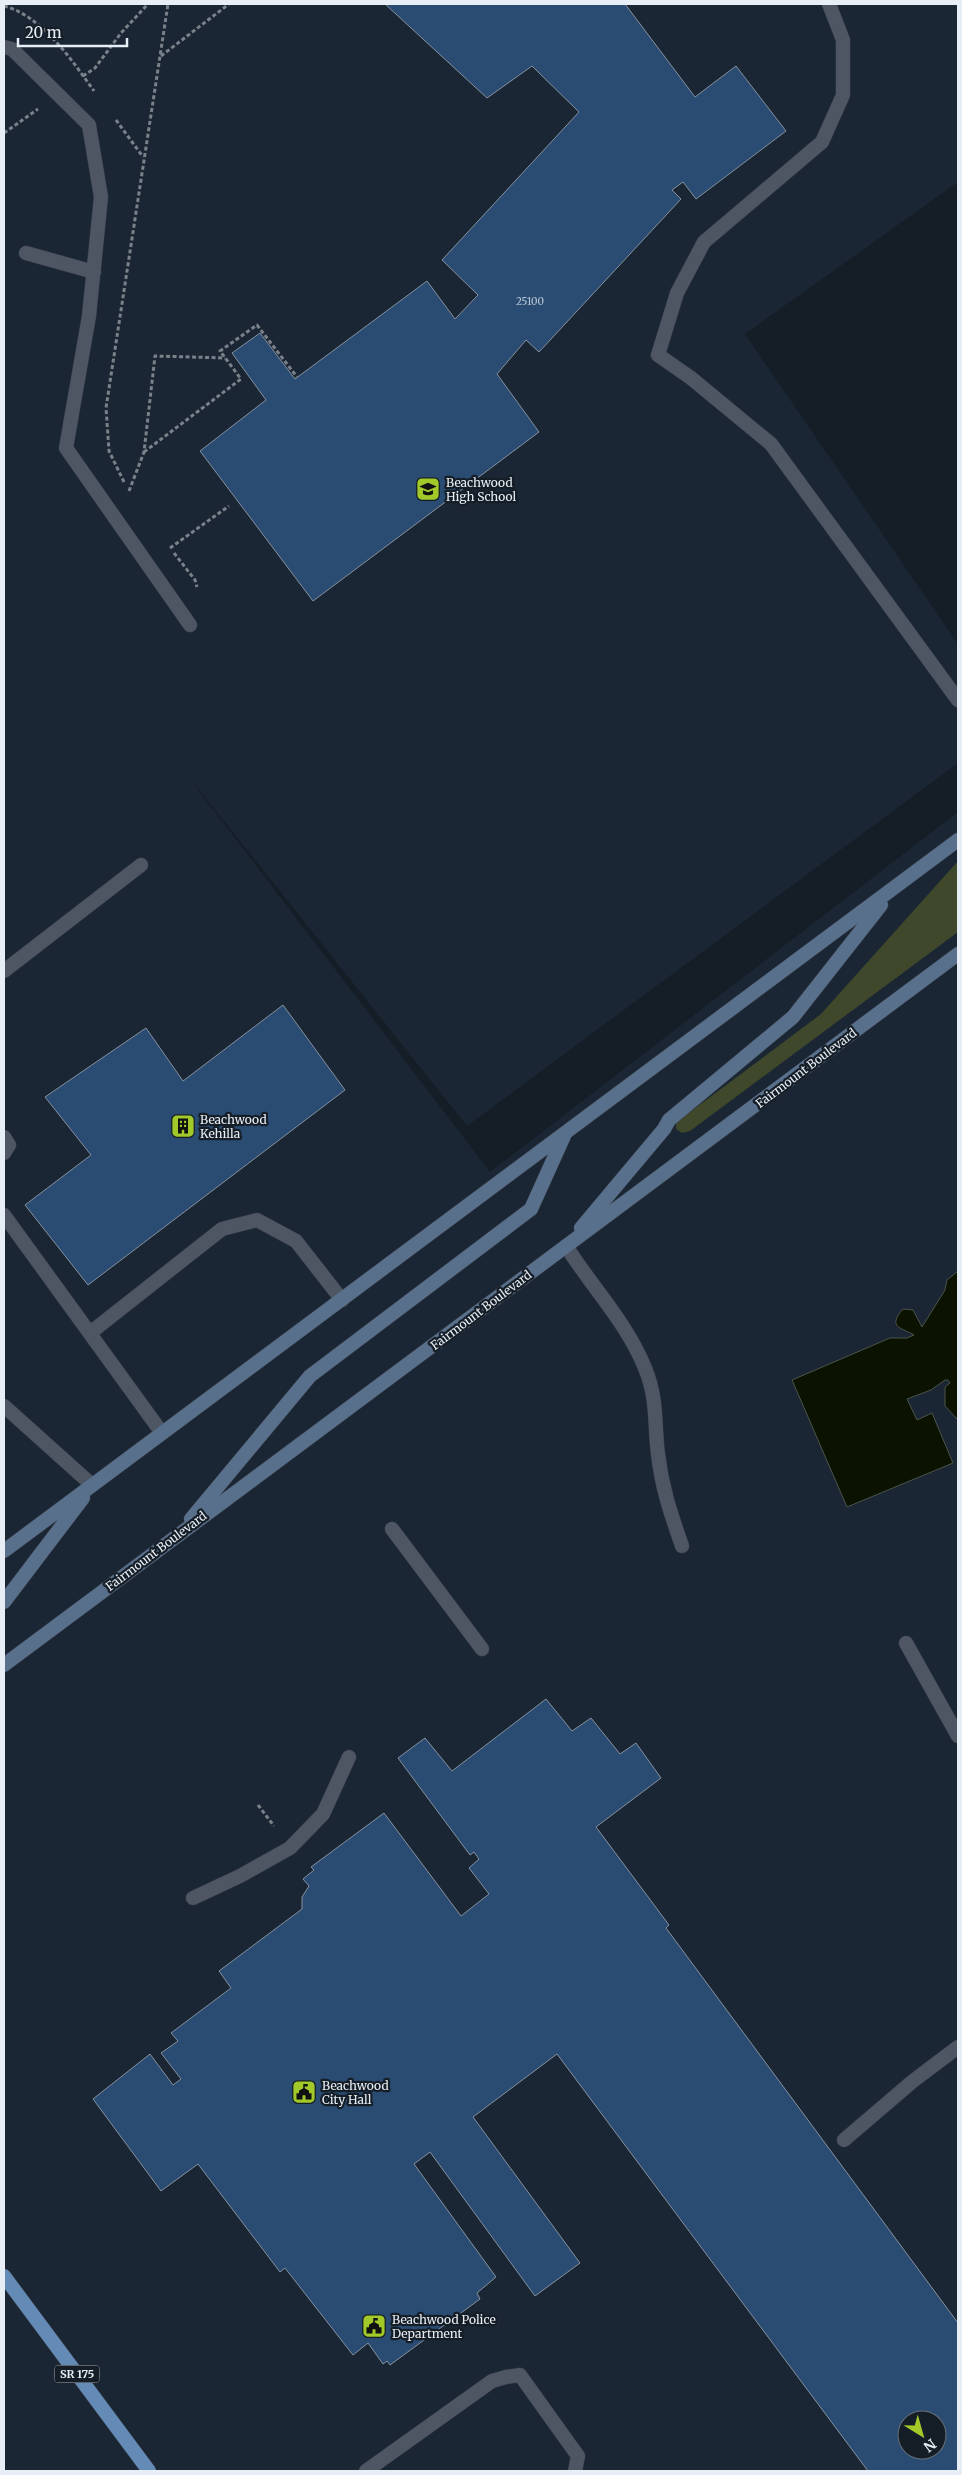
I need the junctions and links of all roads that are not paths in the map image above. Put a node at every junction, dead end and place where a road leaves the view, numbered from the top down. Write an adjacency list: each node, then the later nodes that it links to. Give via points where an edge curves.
1 (829, 4): 6 (lane, via 843,40 843,95 822,142 704,242 677,293 658,355 771,444)
2 (4, 47): 4 (lane, via 12,49 89,125 101,197)
3 (26, 253): 4 (lane)
4 (94, 272): 5 (lane, via 66,448)
5 (190, 625)
6 (958, 700)
7 (958, 840): 9 (main road)
8 (141, 865): 11 (lane)
9 (892, 890): 12 (main road); 16 (main road, via 793,1017 669,1120)
10 (958, 954): 16 (main road, Fairmount Boulevard)
11 (4, 971)
12 (565, 1134): 17 (main road); 23 (main road, via 531,1209 310,1376)
13 (4, 1137): 14 (lane, via 9,1145)
14 (4, 1153)
15 (4, 1214): 18 (lane)
16 (566, 1246): 23 (main road, Fairmount Boulevard); 24 (lane, via 627,1333 645,1368 656,1407 665,1499)
17 (342, 1300): 18 (lane, via 296,1242 257,1220 222,1229); 20 (main road)
18 (90, 1334): 20 (lane)
19 (4, 1406): 21 (lane)
20 (162, 1433): 21 (main road)
21 (92, 1486): 25 (main road); 26 (main road)
22 (392, 1529): 28 (lane)
23 (176, 1537): 29 (main road, Fairmount Boulevard)
24 (682, 1546)
25 (4, 1551)
26 (4, 1602)
27 (906, 1643): 30 (lane)
28 (482, 1649)
29 (4, 1665)
30 (958, 1736)
31 (349, 1757): 32 (lane, via 323,1814 290,1848)
32 (193, 1898)
33 (958, 2046): 34 (lane)
34 (844, 2140)
35 (4, 2276): 36 (main road, SR 175)
36 (149, 2471)
37 (366, 2471): 38 (lane, via 492,2381 520,2376 578,2456)
38 (574, 2471)

